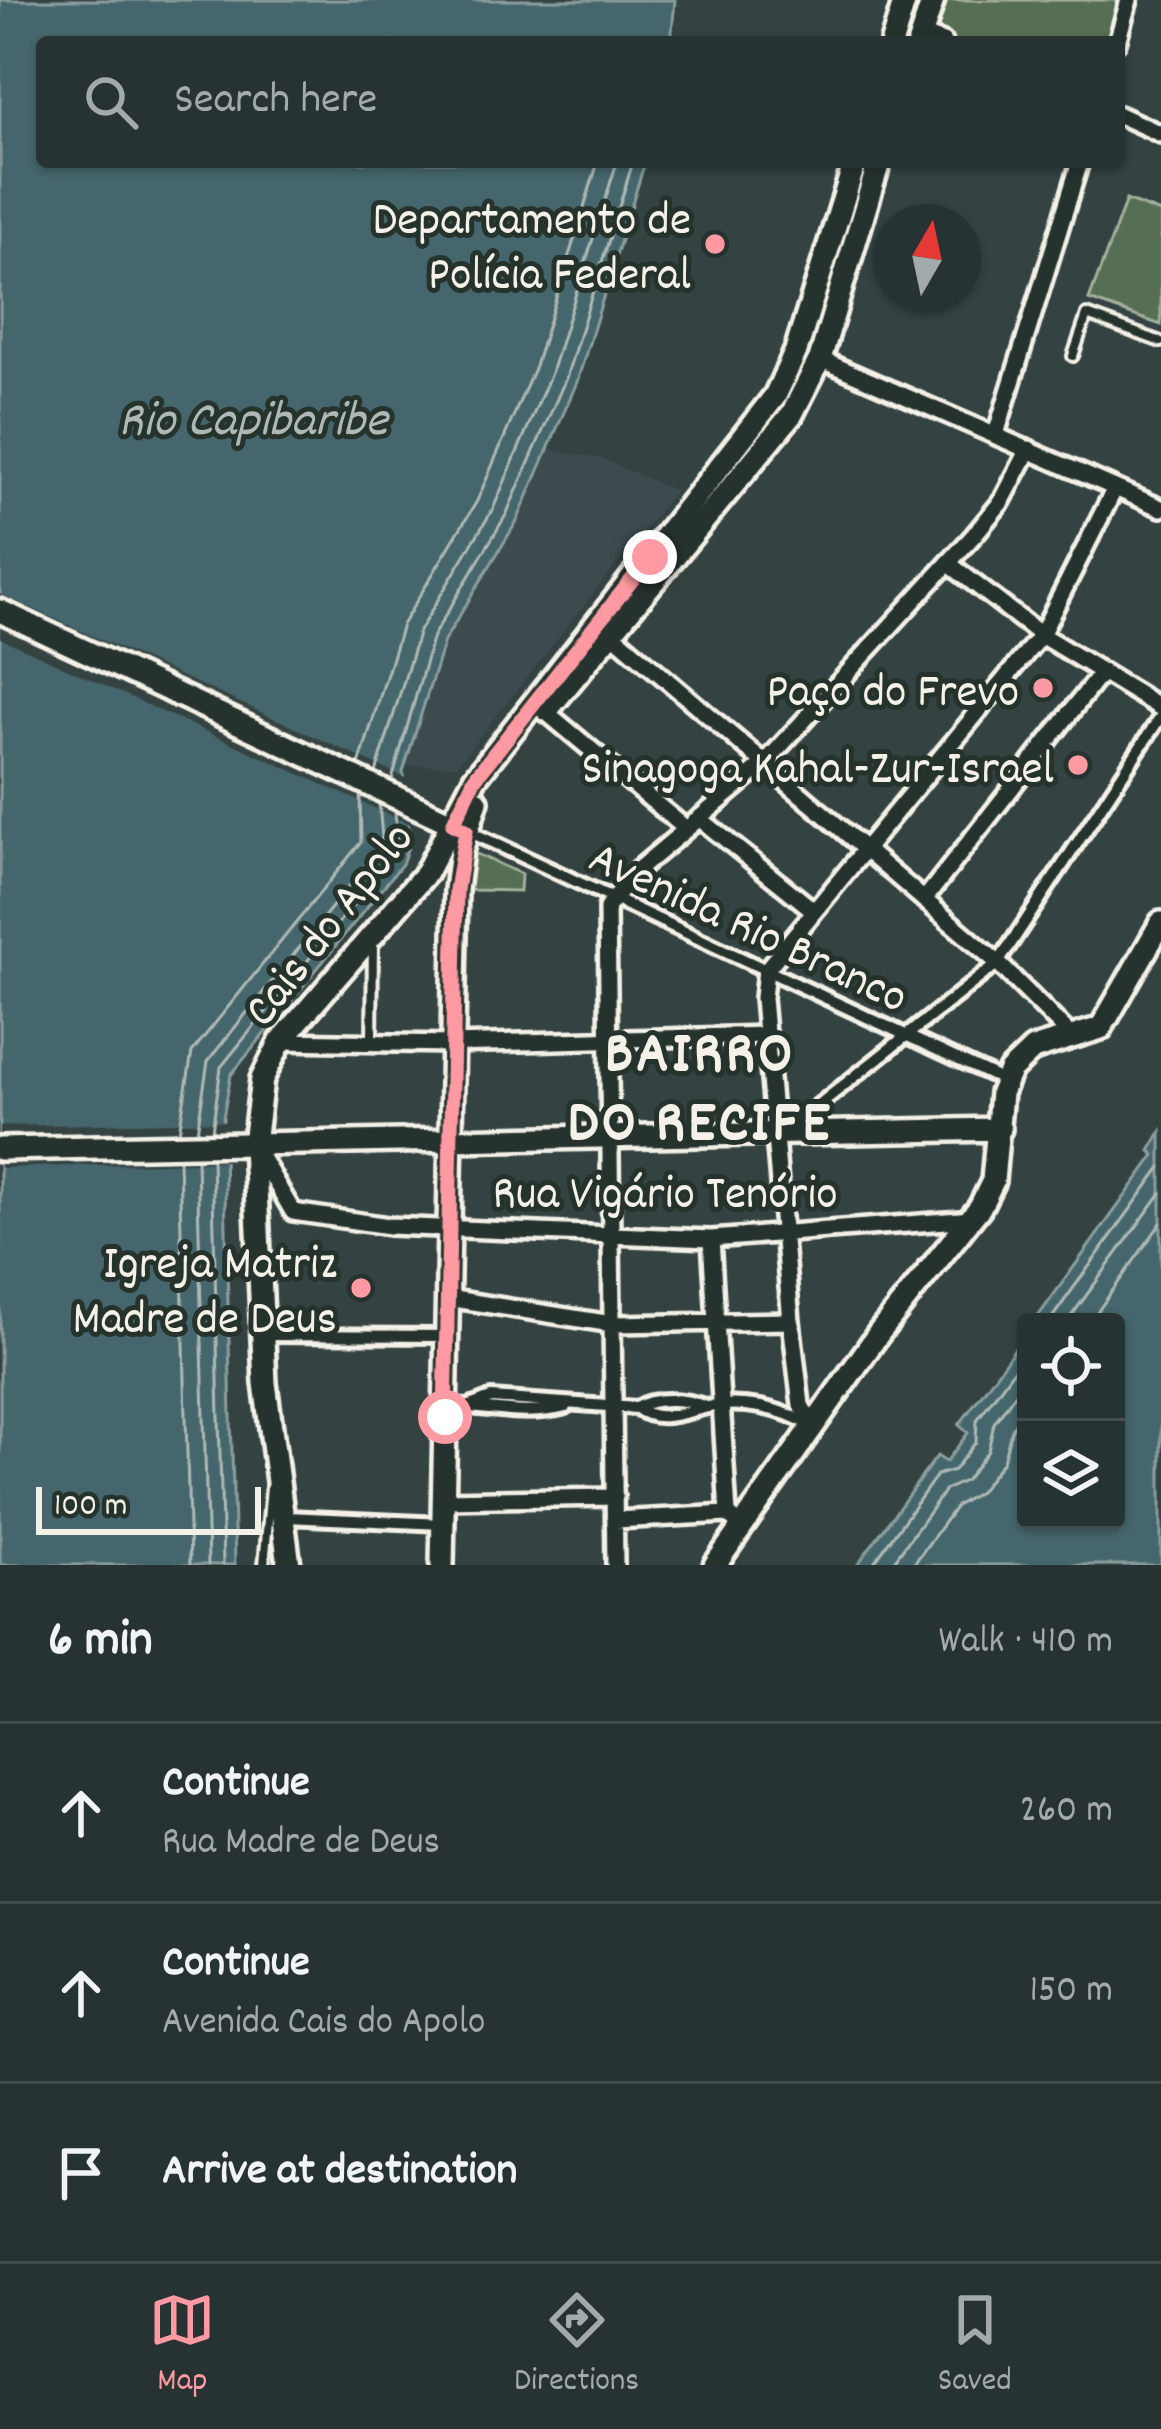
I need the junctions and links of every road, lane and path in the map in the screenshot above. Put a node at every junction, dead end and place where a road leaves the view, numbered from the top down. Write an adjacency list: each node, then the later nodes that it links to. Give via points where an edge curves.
1 (905, 0): 4 (main road)
2 (933, 0): 5 (main road)
3 (1129, 0): 6 (street)
4 (894, 36)
5 (928, 36)
6 (1119, 36)
7 (1125, 118): 8 (street)
8 (1161, 134)
9 (853, 168): 28 (main road, via 775,396 475,778)
10 (878, 168): 14 (main road)
11 (1078, 168): 15 (street)
12 (1161, 341): 13 (lane, via 1087,315)
13 (1073, 356)
14 (820, 358): 15 (street); 21 (main road, via 792,414)
15 (997, 434): 16 (street)
16 (1029, 449): 17 (street); 19 (street, via 1002,501)
17 (1114, 490): 18 (street); 22 (street)
18 (1161, 508)
19 (948, 563): 22 (street); 26 (street)
20 (0, 611): 28 (main road)
21 (613, 634): 24 (main road); 26 (street)
22 (1041, 635): 23 (street); 29 (street)
23 (1102, 672): 25 (street); 31 (street)
24 (546, 712): 27 (street); 28 (main road)
25 (1161, 712): 35 (street)
26 (764, 764): 27 (street); 29 (street)
27 (692, 823): 30 (street); 32 (street)
28 (460, 827): 30 (street, Avenida Rio Branco); 34 (main road, Cais do Apolo); 43 (main road)
29 (863, 848): 31 (street); 32 (street)
30 (612, 898): 36 (street, Avenida Rio Branco); 40 (street, via 605,922)
31 (924, 900): 35 (street)
32 (813, 910): 36 (street)
33 (1161, 923): 39 (main road, via 1102,1028)
34 (374, 935): 41 (main road, Cais do Apolo); 42 (lane)
35 (998, 963): 38 (street); 39 (street)
36 (766, 970): 37 (street); 38 (street, Avenida Rio Branco)
37 (767, 1035): 40 (street); 46 (street)
38 (902, 1035): 44 (street, Avenida Rio Branco); 46 (street)
39 (1072, 1037): 44 (main road, via 1024,1055)
40 (608, 1039): 43 (street); 47 (street)
41 (281, 1041): 42 (street); 49 (main road, Cais do Apolo)
42 (372, 1042): 43 (street)
43 (452, 1044): 48 (main road)
44 (1004, 1082): 45 (main road)
45 (1000, 1129): 46 (main road); 51 (main road, via 993,1180)
46 (782, 1131): 47 (main road); 53 (street)
47 (612, 1136): 48 (main road); 54 (street)
48 (452, 1139): 49 (main road); 52 (main road)
49 (244, 1144): 50 (main road); 52 (street, Rua Vigário Tenório, via 293,1212); 60 (main road, Cais do Apolo)
50 (0, 1149)
51 (973, 1219): 53 (street, Rua Vigário Tenório); 65 (main road)
52 (450, 1227): 54 (street, Rua Vigário Tenório); 56 (main road)
53 (784, 1235): 55 (street, Rua Vigário Tenório); 57 (street)
54 (613, 1238): 55 (street, Rua Vigário Tenório); 59 (street)
55 (711, 1239): 58 (street)
56 (447, 1298): 59 (street); 61 (main road)
57 (791, 1321): 58 (street); 65 (street)
58 (714, 1323): 59 (street); 64 (street)
59 (612, 1324): 63 (street)
60 (261, 1335): 61 (street); 66 (main road, Cais do Apolo)
61 (446, 1336): 62 (main road)
62 (445, 1406): 63 (street, via 525,1413); 68 (main road)
63 (613, 1407): 64 (street, via 693,1415); 67 (street)
64 (713, 1407): 65 (street, via 790,1412); 71 (street)
65 (811, 1426): 71 (main road)
66 (279, 1463): 69 (main road, Cais do Apolo); 73 (lane)
67 (615, 1497): 68 (street); 70 (street)
68 (443, 1500): 72 (main road)
69 (286, 1517): 72 (street); 74 (main road, Cais do Apolo)
70 (614, 1520): 71 (street); 76 (street)
71 (735, 1522): 77 (main road)
72 (443, 1524): 75 (main road)
73 (264, 1565)
74 (289, 1565)
75 (442, 1565)
76 (615, 1565)
77 (715, 1565)

